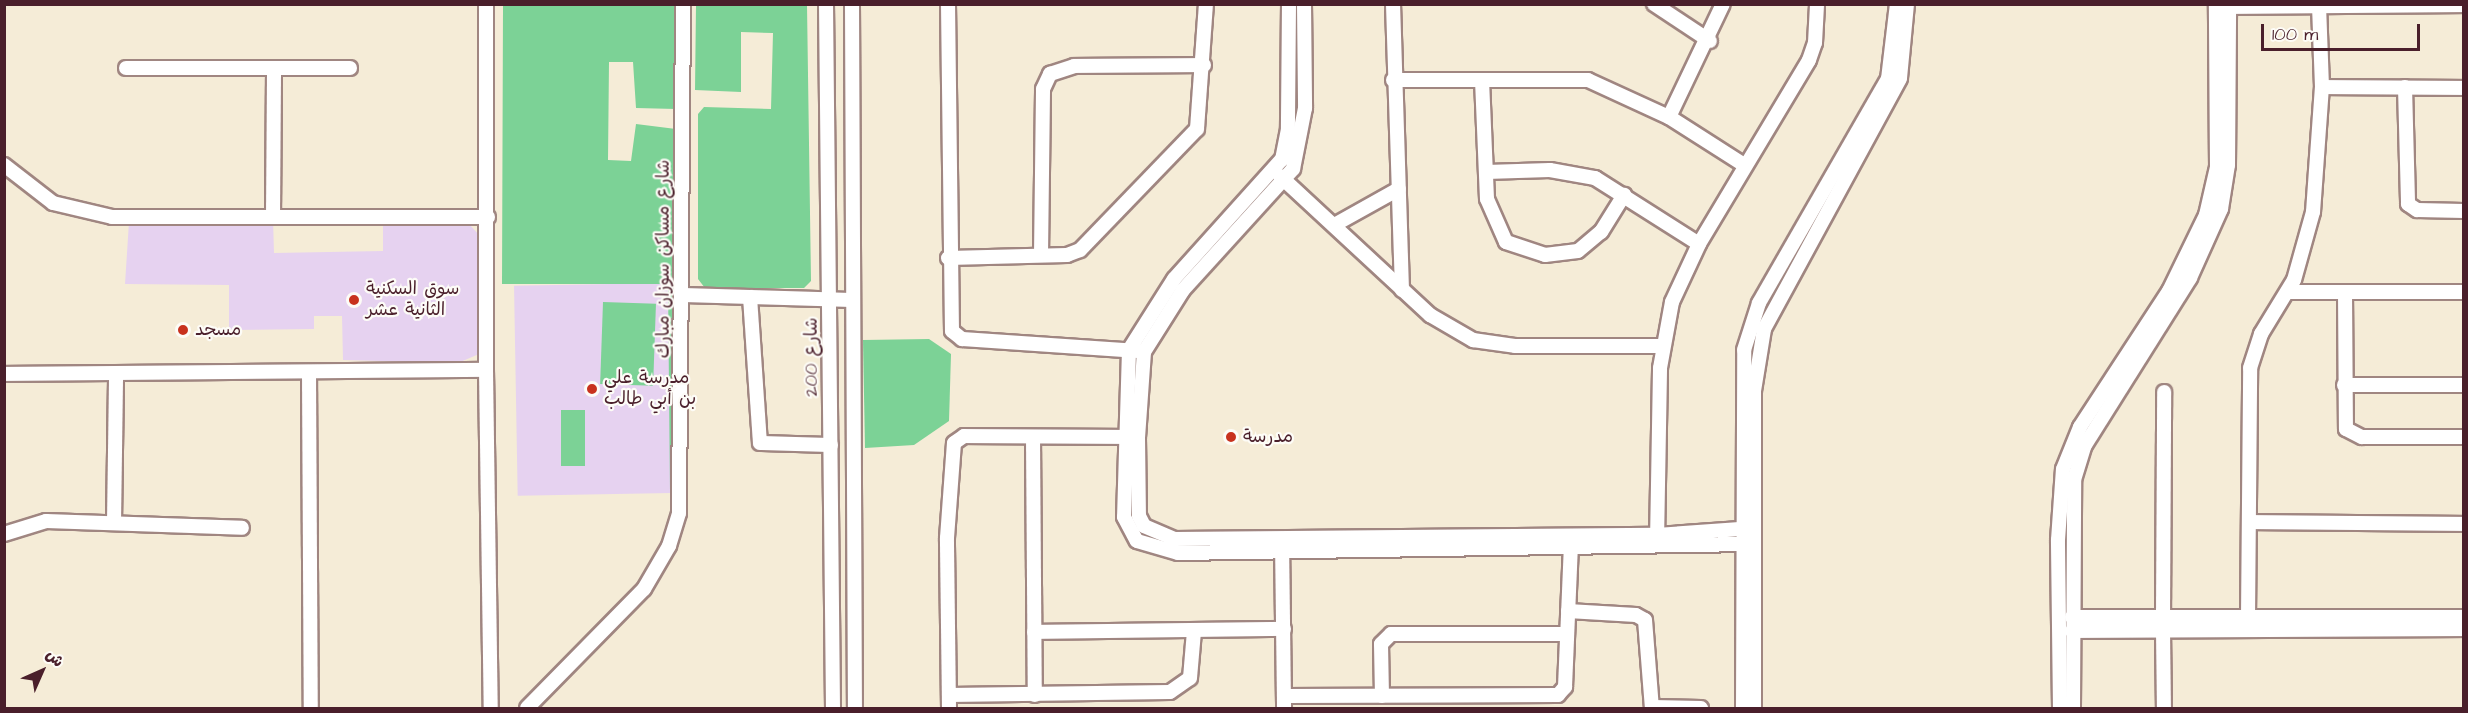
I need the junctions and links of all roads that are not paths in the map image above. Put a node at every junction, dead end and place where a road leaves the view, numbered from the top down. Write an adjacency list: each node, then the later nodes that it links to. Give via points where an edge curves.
1 (486, 4): 40 (street)
2 (683, 4): 49 (street, شارع مساكن سوزان مبارك)
3 (826, 4): 51 (street, شارع 200)
4 (852, 4): 52 (street)
5 (948, 4): 44 (street)
6 (1206, 4): 20 (street)
7 (1289, 4): 32 (street, via 1288,129)
8 (1304, 4): 35 (street, via 1305,108 1298,156)
9 (1393, 4): 24 (street)
10 (1654, 4): 19 (street)
11 (1724, 4): 19 (street)
12 (1817, 4): 31 (street, via 1809,60)
13 (1898, 4): 34 (street, via 1888,79)
14 (1907, 4): 34 (street, via 1900,78)
15 (2225, 5): 16 (street); 73 (street, via 2223,122 2227,180 2217,218 2190,278 2085,445 2073,486)
16 (2319, 5): 17 (street); 26 (street)
17 (2408, 5): 18 (street)
18 (2463, 5)
19 (1710, 41): 29 (street)
20 (1204, 65): 43 (street, via 1202,115 1186,146 1080,250); 43 (street, via 1074,66 1050,74 1043,89)
21 (126, 68): 22 (street)
22 (274, 68): 23 (street); 39 (street)
23 (350, 68)
24 (1393, 80): 25 (street); 36 (street)
25 (1482, 80): 29 (street, via 1588,80); 33 (street)
26 (2322, 87): 27 (street); 46 (street, via 2315,195)
27 (2405, 87): 28 (street); 38 (street, via 2408,204 2417,210)
28 (2463, 88)
29 (1669, 117): 31 (street)
30 (4, 165): 39 (street, via 40,195 74,211 112,217)
31 (1744, 165): 42 (street)
32 (1275, 172): 35 (street); 54 (street, via 1174,279)
33 (1486, 172): 37 (street, via 1576,172); 37 (street, via 1497,230 1506,242 1545,255 1586,245)
34 (1840, 177): 71 (street, via 1764,329 1754,391)
35 (1287, 181): 41 (street); 55 (street, via 1183,290)
36 (1399, 189): 41 (street); 45 (street)
37 (1624, 195): 42 (street)
38 (2463, 211)
39 (273, 217): 40 (street)
40 (488, 217): 56 (street)
41 (1336, 224): 45 (street)
42 (1699, 244): 53 (street, via 1672,302)
43 (1041, 255): 44 (street)
44 (948, 258): 54 (street, via 956,337)
45 (1402, 290): 53 (street, via 1450,329 1496,346)
46 (2288, 292): 47 (street); 67 (street, via 2261,334 2250,368)
47 (2345, 292): 48 (street); 61 (street)
48 (2463, 292)
49 (682, 295): 50 (street); 96 (street, شارع مساكن سوزان مبارك, via 681,496 669,546 634,602)
50 (750, 297): 51 (street); 66 (street, via 760,443)
51 (830, 300): 52 (street); 66 (street, شارع 200)
52 (853, 300): 98 (street)
53 (1663, 346): 75 (street)
54 (1130, 350): 55 (street); 63 (street)
55 (1144, 352): 63 (street)
56 (486, 370): 57 (street); 95 (street)
57 (309, 373): 59 (street); 94 (street)
58 (4, 374): 59 (street)
59 (116, 374): 68 (street)
60 (2463, 384): 61 (street)
61 (2344, 385): 64 (street, via 2344,425 2353,435)
62 (2164, 392): 82 (street)
63 (1131, 437): 65 (street); 74 (street, via 1139,516 1150,532 1174,538)
64 (2463, 437)
65 (1033, 438): 87 (street); 92 (street, via 964,436 951,448)
66 (831, 445): 97 (street, شارع 200)
67 (2251, 522): 69 (street); 81 (street)
68 (114, 523): 70 (street); 72 (street, via 46,521)
69 (2463, 524)
70 (242, 528)
71 (1747, 528): 75 (street); 77 (street)
72 (4, 534)
73 (2065, 540): 79 (street); 103 (street)
74 (1282, 541): 76 (street); 84 (street)
75 (1657, 541): 76 (street); 77 (street)
76 (1571, 542): 78 (street)
77 (1748, 544): 101 (street); 102 (street)
78 (1568, 611): 89 (street); 99 (street, via 1636,615 1645,620)
79 (2072, 617): 82 (street); 88 (street)
80 (2463, 617): 83 (street)
81 (2248, 618): 82 (street); 83 (street)
82 (2163, 624): 83 (street); 88 (street); 105 (street)
83 (2280, 624): 85 (street)
84 (1284, 629): 86 (street); 93 (street)
85 (2463, 629)
86 (1194, 631): 87 (street); 90 (street, via 1190,678 1170,692)
87 (1034, 632): 90 (street)
88 (2073, 632): 104 (street)
89 (1567, 634): 91 (street, via 1565,687 1558,695); 91 (street, via 1391,634 1381,644)
90 (1035, 695): 92 (street)
91 (1382, 696): 93 (street)
92 (949, 702)
93 (1284, 702)
94 (311, 708)
95 (491, 708)
96 (527, 708)
97 (833, 708)
98 (855, 708)
99 (1652, 708): 100 (street)
100 (1701, 708)
101 (1743, 708)
102 (1754, 708)
103 (2060, 708)
104 (2073, 708)
105 (2164, 708)

